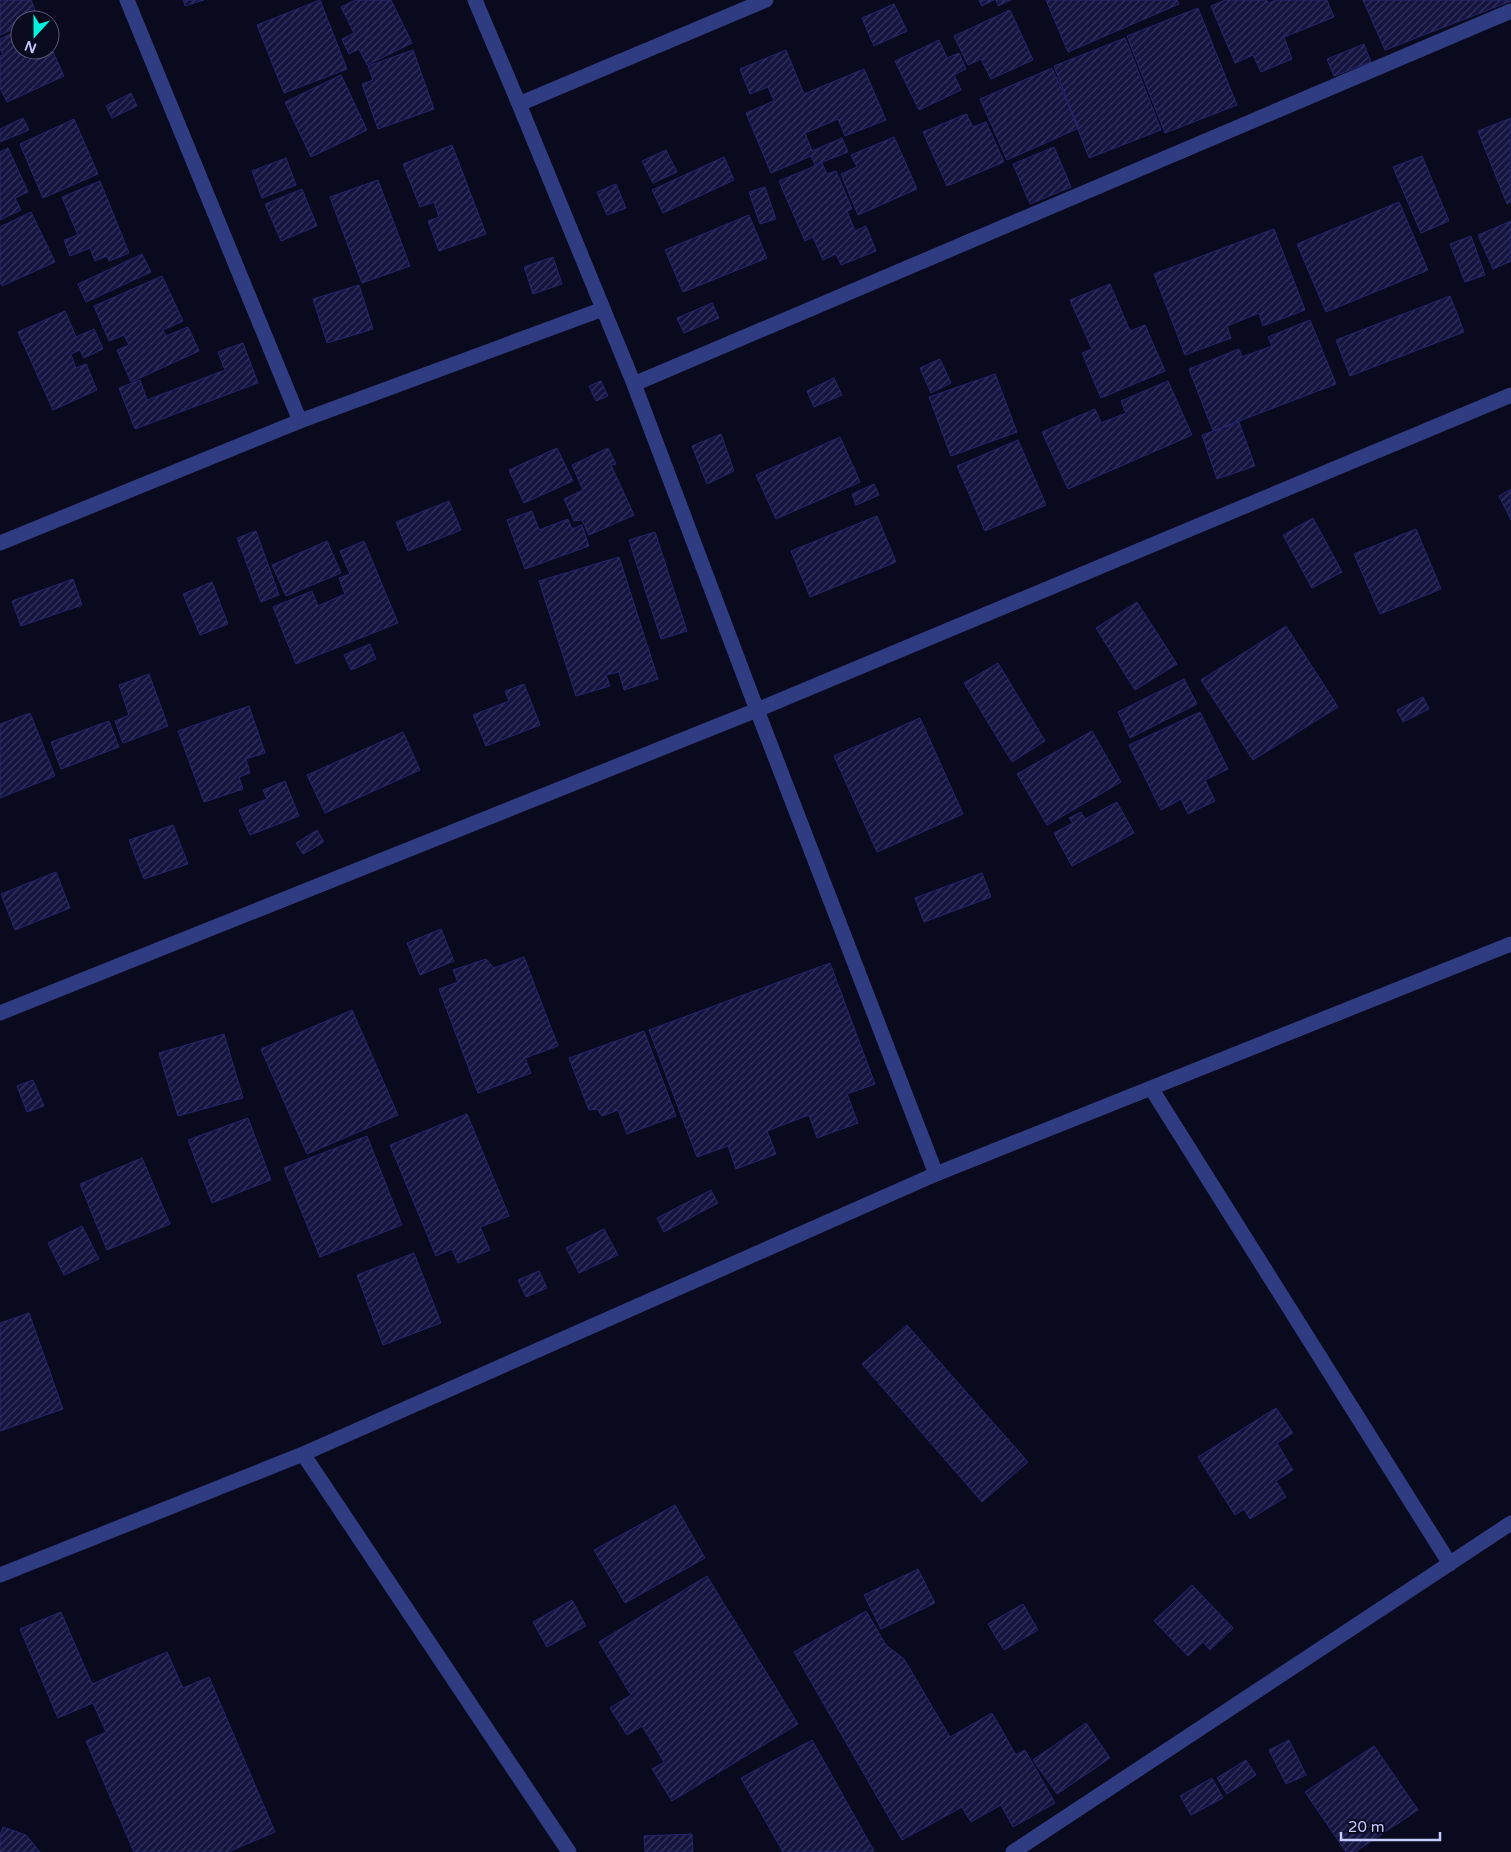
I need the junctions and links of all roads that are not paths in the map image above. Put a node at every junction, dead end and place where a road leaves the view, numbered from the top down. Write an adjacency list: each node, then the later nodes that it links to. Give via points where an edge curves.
1 (127, 0): 9 (street)
2 (474, 0): 5 (street)
3 (766, 0): 5 (street)
4 (1511, 11): 7 (street)
5 (519, 104): 6 (street)
6 (603, 309): 7 (street); 9 (street)
7 (634, 384): 11 (street)
8 (1511, 396): 11 (street)
9 (300, 422): 10 (street)
10 (0, 543)
11 (757, 710): 13 (street); 15 (street)
12 (1511, 944): 14 (street)
13 (0, 1013)
14 (1150, 1088): 15 (street); 18 (street)
15 (936, 1174): 16 (street)
16 (303, 1454): 19 (street); 20 (street)
17 (1511, 1523): 18 (street)
18 (1450, 1564): 21 (street)
19 (0, 1575)
20 (569, 1852)
21 (1012, 1852)

